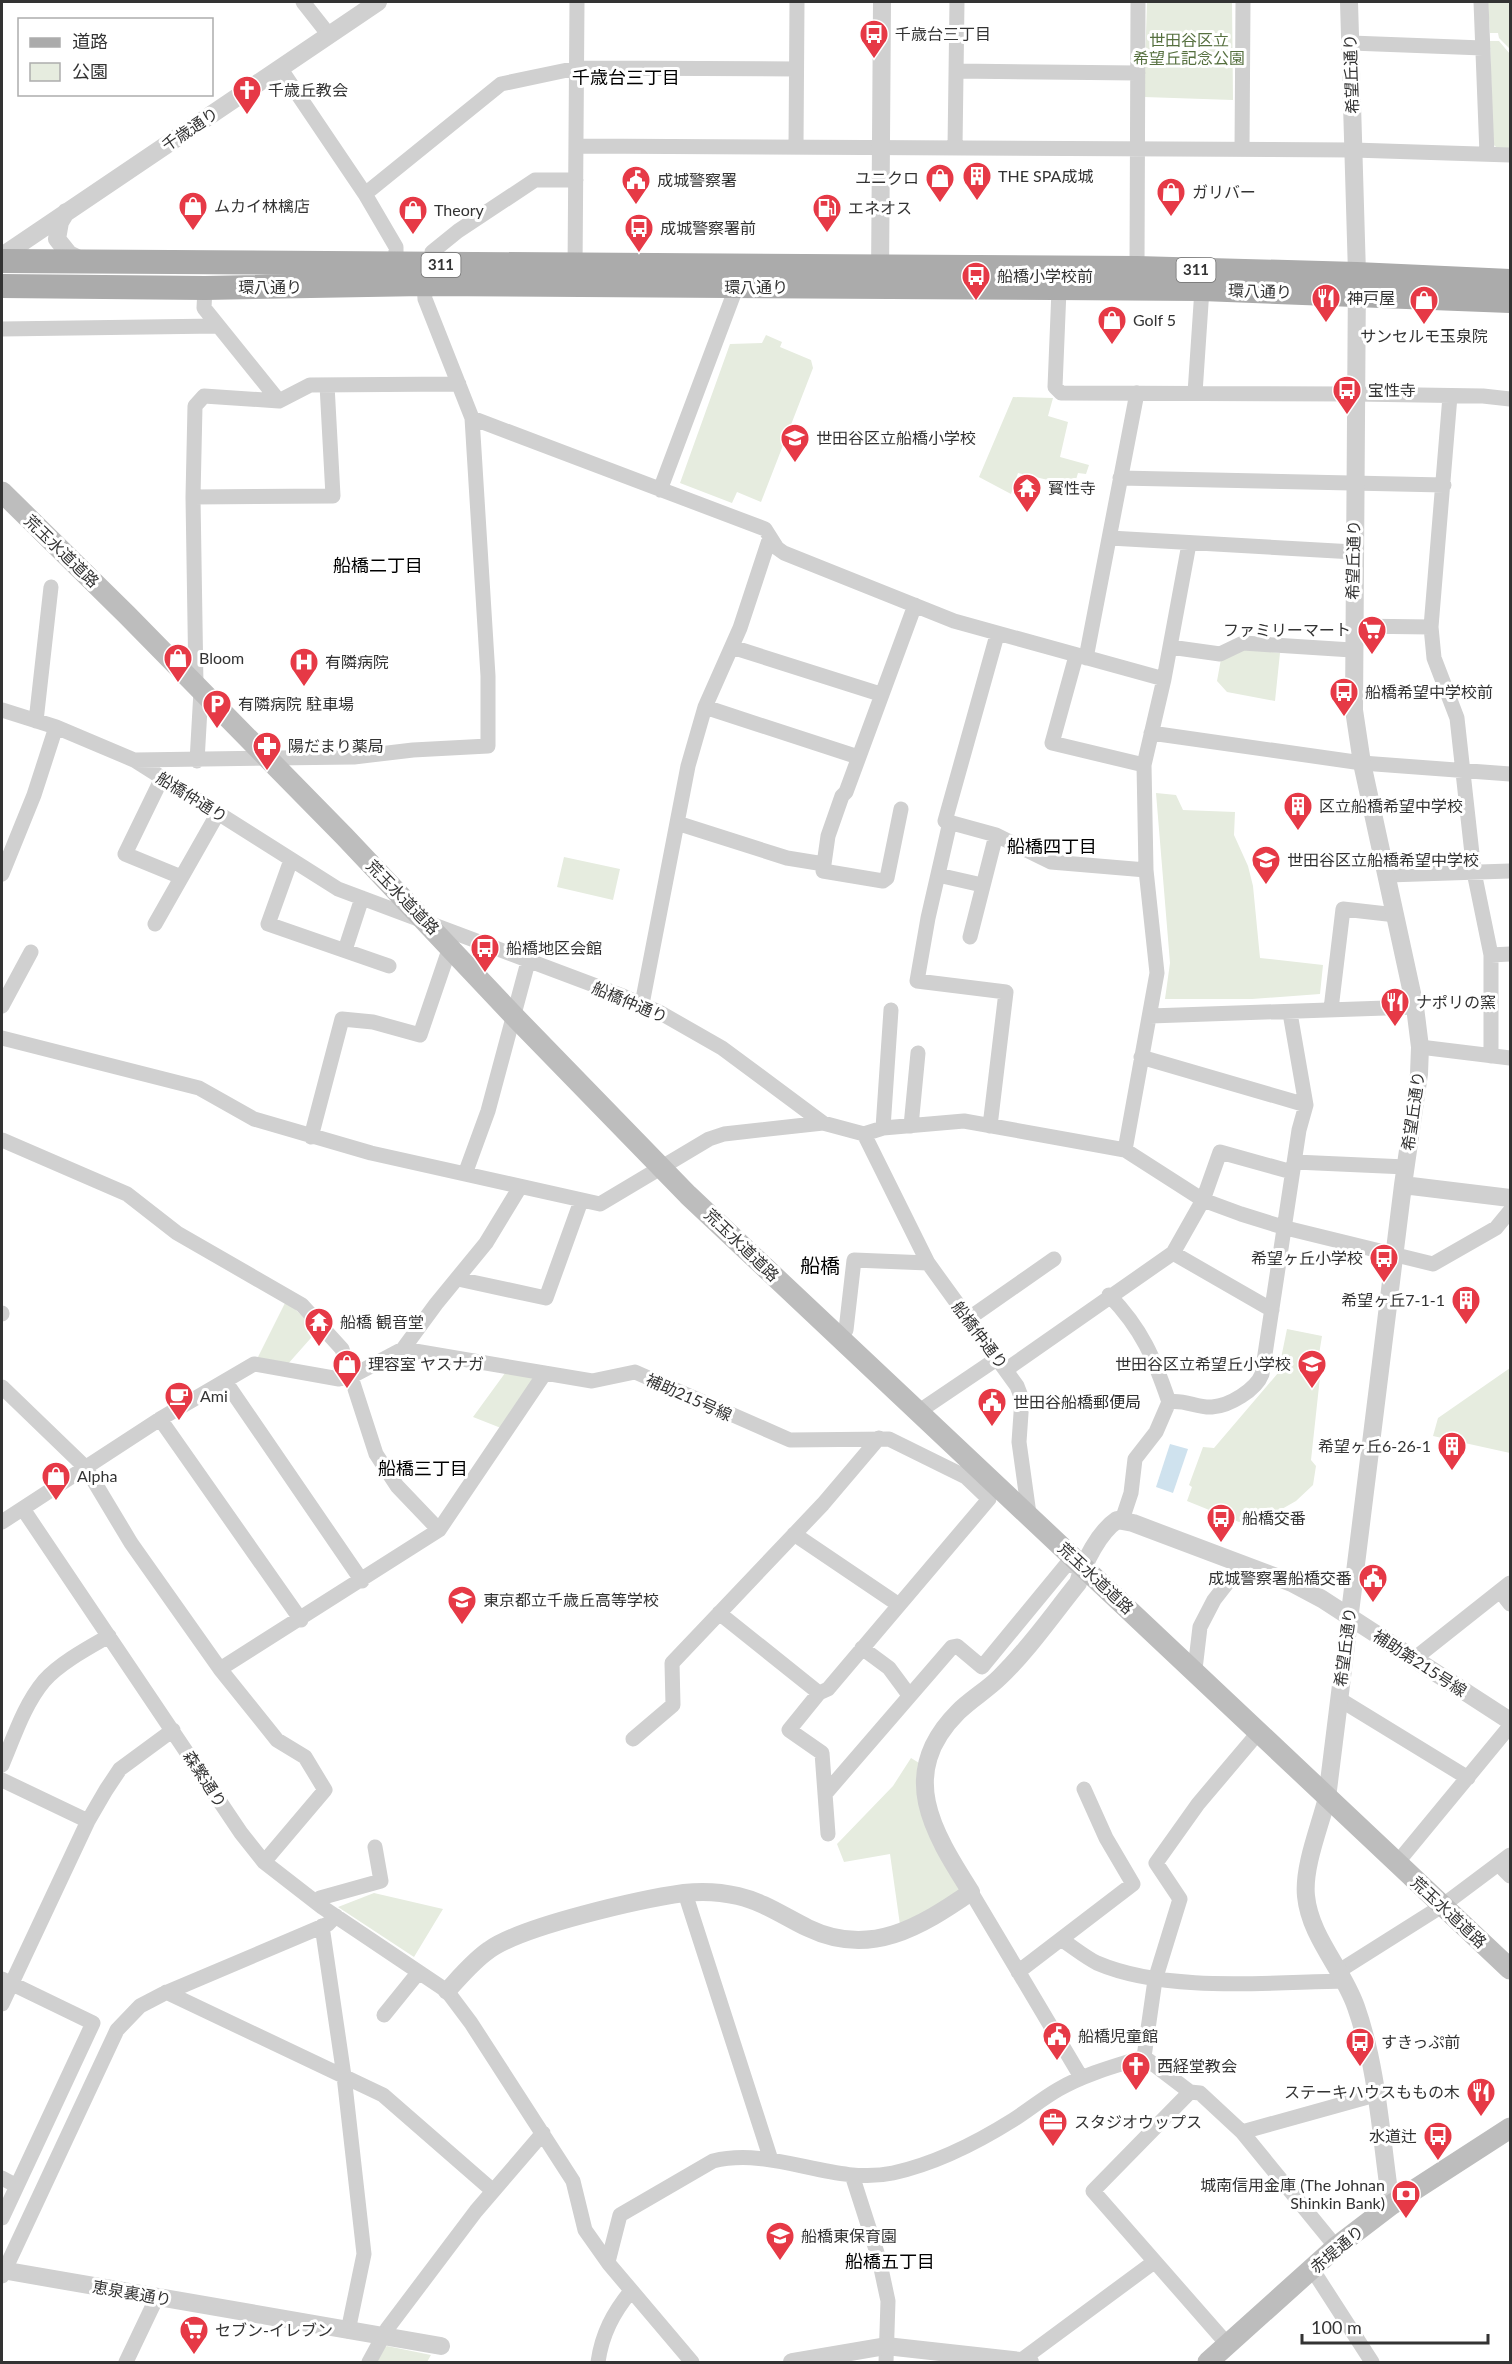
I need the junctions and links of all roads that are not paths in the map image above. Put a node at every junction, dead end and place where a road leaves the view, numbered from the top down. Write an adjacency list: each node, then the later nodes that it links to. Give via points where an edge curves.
1 (303, 2): 11 (street)
2 (378, 2): 11 (street, 千歳通り)
3 (577, 2): 15 (street)
4 (796, 2): 16 (street)
5 (882, 2): 21 (street)
6 (957, 2): 17 (street)
7 (1138, 2): 18 (street)
8 (1243, 2): 24 (street)
9 (1349, 2): 12 (street, 希望丘通り)
10 (1481, 2): 13 (street)
11 (329, 34): 14 (street, 千歳通り)
12 (1350, 43): 13 (street); 25 (street, 希望丘通り)
13 (1483, 48): 26 (street)
14 (280, 68): 29 (street); 30 (street, 千歳通り)
15 (577, 68): 16 (street); 19 (street); 29 (street, via 501,84)
16 (796, 69): 20 (street)
17 (956, 71): 18 (street); 22 (street)
18 (1138, 73): 23 (street)
19 (576, 146): 20 (street); 28 (street)
20 (796, 146): 21 (street)
21 (882, 147): 22 (street); 38 (street)
22 (955, 147): 23 (street)
23 (1138, 148): 24 (street); 35 (street)
24 (1242, 149): 25 (street)
25 (1353, 150): 26 (street); 40 (street, 希望丘通り)
26 (1487, 154): 27 (street)
27 (1510, 155)
28 (576, 180): 36 (street, via 535,180 441,244 432,252); 37 (street)
29 (365, 194): 34 (street, via 396,247)
30 (66, 212): 31 (street, 千歳通り); 33 (street, via 57,232 60,246)
31 (2, 256)
32 (2, 261): 33 (main road, 環八通り / 311)
33 (87, 262): 34 (main road, 環八通り / 311)
34 (396, 264): 36 (main road, 環八通り / 311)
35 (1137, 268): 38 (main road, 環八通り / 311); 40 (main road, 環八通り / 311)
36 (427, 275): 37 (main road, 環八通り / 311); 42 (main road, 環八通り / 311); 49 (street, via 425,299)
37 (575, 275): 38 (main road, 環八通り / 311); 43 (main road, 環八通り / 311)
38 (880, 277): 43 (main road, 環八通り / 311); 45 (main road, 環八通り / 311)
39 (1510, 281): 40 (main road, 環八通り / 311)
40 (1357, 284): 44 (main road, 環八通り / 311); 46 (main road, 環八通り / 311); 53 (street, 希望丘通り)
41 (2, 285): 42 (main road, 環八通り / 311)
42 (205, 288): 47 (street, via 204,308)
43 (736, 288): 61 (street)
44 (1202, 289): 45 (main road, 環八通り / 311); 52 (street)
45 (1059, 290): 51 (street, via 1055,387 1062,393)
46 (1510, 301)
47 (218, 326): 48 (street); 56 (street)
48 (2, 329)
49 (459, 384): 50 (street); 57 (street)
50 (327, 385): 56 (street, via 310,385); 62 (street, via 333,496)
51 (1137, 393): 52 (street); 58 (street)
52 (1195, 393): 53 (street)
53 (1355, 393): 54 (street); 59 (street, 希望丘通り)
54 (1450, 396): 55 (street); 60 (street)
55 (1510, 399)
56 (279, 401): 62 (street, via 204,396 199,401 195,406)
57 (472, 418): 61 (street); 87 (street, via 488,676 488,746)
58 (1120, 478): 59 (street); 65 (street)
59 (1354, 481): 60 (street); 67 (street, 希望丘通り)
60 (1444, 485): 71 (street)
61 (660, 490): 64 (street, via 765,529)
62 (193, 497): 78 (street)
63 (3, 499): 78 (main road, 荒玉水道道路)
64 (770, 537): 69 (street, via 784,554); 73 (street)
65 (1110, 538): 66 (street); 76 (street)
66 (1190, 544): 67 (street); 74 (street)
67 (1354, 552): 70 (street, 希望丘通り)
68 (51, 587): 82 (street)
69 (915, 605): 72 (street); 79 (street)
70 (1353, 626): 71 (street); 75 (street, 希望丘通り)
71 (1431, 627): 91 (street, via 1434,658 1457,718)
72 (997, 635): 76 (street); 96 (street, via 945,821)
73 (732, 647): 79 (street); 80 (street)
74 (1170, 647): 75 (street, via 1220,654 1244,643); 77 (street)
75 (1353, 650): 89 (street, 希望丘通り, via 1354,710)
76 (1081, 657): 77 (street); 90 (street, via 1052,742)
77 (1164, 679): 84 (street)
78 (198, 688): 87 (main road, 荒玉水道道路); 88 (street)
79 (880, 694): 85 (street)
80 (705, 707): 85 (street); 97 (street)
81 (2, 710): 82 (street, 船橋仲通り)
82 (36, 721): 83 (street, 船橋仲通り)
83 (56, 727): 86 (street, 船橋仲通り); 104 (street)
84 (1151, 733): 89 (street); 90 (street)
85 (858, 757): 100 (street, via 828,836)
86 (134, 760): 88 (street); 93 (street, 船橋仲通り)
87 (269, 760): 88 (street); 111 (main road, 荒玉水道道路)
88 (197, 761)
89 (1362, 763): 91 (street); 106 (street, 希望丘通り)
90 (1144, 765): 101 (street)
91 (1461, 770): 92 (street); 103 (street)
92 (1510, 774)
93 (162, 778): 95 (street, 船橋仲通り); 107 (street, via 125,854)
94 (901, 809): 100 (street, via 887,878 823,871)
95 (218, 813): 99 (street, 船橋仲通り); 107 (street)
96 (950, 822): 98 (street); 105 (street)
97 (677, 823): 100 (street, via 787,858); 121 (street)
98 (996, 835): 101 (street, via 1051,862); 108 (street)
99 (291, 860): 109 (street, 船橋仲通り, via 338,889); 115 (street, via 268,924)
100 (824, 864)
101 (1146, 870): 128 (street, via 1157,973)
102 (1510, 871): 103 (street)
103 (1474, 872): 106 (street); 118 (street)
104 (2, 874)
105 (938, 875): 108 (street); 138 (street, via 917,981 1006,993)
106 (1388, 875): 110 (street, 希望丘通り)
107 (182, 877): 112 (street)
108 (982, 885): 113 (street)
109 (362, 898): 111 (street, 船橋仲通り); 115 (street)
110 (1396, 915): 123 (street, 希望丘通り); 124 (street, via 1342,909)
111 (424, 920): 114 (main road, 荒玉水道道路); 119 (street, 船橋仲通り)
112 (155, 924)
113 (970, 937)
114 (450, 947): 127 (main road, 荒玉水道道路); 141 (street, via 420,1035 373,1022 342,1019)
115 (345, 950): 120 (street)
116 (31, 952): 122 (street)
117 (1510, 954): 118 (street)
118 (1491, 955): 132 (street)
119 (528, 962): 121 (street, 船橋仲通り); 127 (street)
120 (389, 966)
121 (642, 1004): 136 (street, 船橋仲通り, via 722,1048)
122 (2, 1006)
123 (1415, 1007): 124 (street); 130 (street, 希望丘通り)
124 (1331, 1009): 126 (street)
125 (891, 1010): 139 (street)
126 (1290, 1013): 128 (street); 135 (street)
127 (513, 1015): 144 (main road, 荒玉水道道路); 146 (street, via 488,1111)
128 (1150, 1016): 133 (street)
129 (2, 1038): 141 (street, via 199,1088 254,1119)
130 (1420, 1047): 132 (street); 147 (street, 希望丘通り)
131 (918, 1053): 137 (street)
132 (1491, 1056): 134 (street)
133 (1141, 1057): 135 (street); 143 (street)
134 (1510, 1058)
135 (1306, 1105): 145 (street)
136 (823, 1123): 140 (street, 船橋仲通り); 144 (street, via 724,1134 709,1138)
137 (911, 1126): 138 (street, via 964,1121); 139 (street)
138 (990, 1126): 143 (street)
139 (883, 1128): 140 (street)
140 (864, 1134): 157 (street, 船橋仲通り)
141 (311, 1137): 146 (street)
142 (2, 1140): 166 (street, via 127,1194 177,1233 302,1305 342,1349)
143 (1125, 1150): 150 (street)
144 (661, 1166): 151 (street, via 600,1204); 162 (main road, 荒玉水道道路)
145 (1294, 1167): 147 (street); 150 (street, via 1220,1152); 153 (street)
146 (465, 1174): 148 (street)
147 (1404, 1176): 149 (street); 155 (street, 希望丘通り)
148 (520, 1187): 151 (street); 158 (street)
149 (1510, 1198)
150 (1203, 1200): 153 (street); 154 (street)
151 (581, 1201): 158 (street, via 546,1298)
152 (1510, 1211): 155 (street, via 1496,1228 1433,1264)
153 (1286, 1228): 155 (street); 160 (street)
154 (1173, 1253): 159 (street); 160 (street)
155 (1396, 1257): 189 (street, 希望丘通り)
156 (1054, 1259): 161 (street)
157 (928, 1263): 161 (street, 船橋仲通り); 162 (street, via 854,1260 846,1330)
158 (458, 1280): 163 (street)
159 (1109, 1295): 164 (street); 169 (street, via 1152,1352)
160 (1272, 1310): 169 (street, via 1262,1374 1254,1386 1212,1407)
161 (968, 1319): 164 (street, 船橋仲通り)
162 (839, 1338): 170 (main road, 荒玉水道道路)
163 (403, 1349): 165 (street, 補助215号線); 166 (street)
164 (1003, 1364): 170 (street); 177 (street, 船橋仲通り, via 1022,1399 1019,1442)
165 (544, 1373): 172 (street, 補助215号線, via 592,1381 635,1372 790,1440); 180 (street)
166 (352, 1376): 167 (street, via 339,1379 254,1364); 180 (street, via 376,1454 397,1486)
167 (225, 1381): 171 (street); 184 (street)
168 (2, 1387): 173 (street)
169 (1169, 1402): 179 (street, via 1156,1432 1135,1459 1131,1493)
170 (918, 1412): 174 (main road, 荒玉水道道路)
171 (160, 1419): 173 (street); 190 (street)
172 (879, 1438): 174 (street, 補助215号線); 181 (street)
173 (86, 1468): 176 (street); 194 (street, via 131,1543)
174 (971, 1471): 175 (main road, 荒玉水道道路)
175 (994, 1493): 177 (main road, 荒玉水道道路); 187 (street)
176 (23, 1509): 178 (street); 191 (street, 森繁通り)
177 (1029, 1514): 183 (main road, 荒玉水道道路)
178 (4, 1517)
179 (1122, 1520): 182 (street, 補助第215号線); 183 (street, via 1114,1522)
180 (439, 1530): 184 (street)
181 (794, 1534): 187 (street); 188 (street)
182 (1242, 1564): 189 (street, 補助第215号線, via 1292,1583); 195 (street, via 1214,1600 1200,1627)
183 (1083, 1567): 195 (main road, 荒玉水道道路); 197 (street, via 1066,1564 982,1667 957,1646 952,1647); 217 (street, via 1078,1582 1016,1659 957,1713 937,1739 927,1767 924,1792 931,1824)
184 (362, 1581): 190 (street)
185 (1505, 1587): 186 (street); 193 (street)
186 (1510, 1604)
187 (899, 1605): 192 (street)
188 (719, 1613): 196 (street); 203 (street, via 672,1664 673,1705)
189 (1349, 1616): 193 (street, 補助第215号線); 198 (street, 希望丘通り)
190 (301, 1620): 194 (street)
191 (109, 1636): 201 (street, 森繁通り); 204 (street, via 44,1682 25,1712)
192 (862, 1648): 196 (street, via 828,1689); 197 (street, via 889,1668)
193 (1414, 1659): 199 (street, 補助第215号線)
194 (220, 1669): 214 (street, via 277,1740 305,1757 325,1790)
195 (1195, 1669): 202 (main road, 荒玉水道道路)
196 (819, 1693): 208 (street, via 789,1730 822,1754)
197 (909, 1695): 208 (street)
198 (1339, 1699): 205 (street); 209 (street, 希望丘通り)
199 (1510, 1721)
200 (1510, 1726): 205 (street)
201 (173, 1730): 210 (street, via 120,1769); 214 (street, 森繁通り)
202 (1258, 1733): 209 (main road, 荒玉水道道路); 228 (street, via 1198,1804 1156,1863 1180,1899)
203 (633, 1739)
204 (2, 1765)
205 (1468, 1778): 215 (street)
206 (2, 1780): 210 (street)
207 (1084, 1789): 223 (street, via 1133,1884)
208 (825, 1794): 211 (street)
209 (1327, 1798): 215 (main road, 荒玉水道道路); 227 (street, 希望丘通り, via 1306,1877 1306,1894 1315,1928)
210 (88, 1821): 229 (street)
211 (828, 1834)
212 (375, 1846): 219 (street, via 381,1881)
213 (1504, 1860): 216 (street); 220 (street)
214 (264, 1862): 219 (street, 森繁通り)
215 (1397, 1863): 220 (main road, 荒玉水道道路)
216 (1510, 1876)
217 (971, 1892): 218 (street, via 901,1934 870,1940 826,1936 739,1896); 225 (street)
218 (685, 1893): 230 (street, via 514,1935 489,1950); 244 (street)
219 (316, 1902): 221 (street, 森繁通り)
220 (1442, 1906): 224 (main road, 荒玉水道道路); 227 (street)
221 (336, 1916): 222 (street); 226 (street, 森繁通り)
222 (322, 1926): 231 (street); 235 (street)
223 (1062, 1940): 225 (street); 228 (street, via 1097,1962)
224 (1510, 1969)
225 (1018, 1972): 236 (street)
226 (418, 1973): 230 (street, 森繁通り); 233 (street)
227 (1342, 1976): 228 (street, via 1212,1982); 238 (street, 希望丘通り, via 1362,2027)
228 (1155, 1980): 234 (street)
229 (6, 1982): 232 (street); 247 (street, via 93,2023)
230 (447, 1991): 241 (street)
231 (166, 1992): 235 (street); 255 (street, via 140,2006 117,2030)
232 (2, 2004)
233 (384, 2015)
234 (1144, 2057): 236 (street); 237 (street)
235 (344, 2076): 248 (street, via 383,2095); 258 (street, via 364,2254)
236 (1081, 2077): 245 (street, via 991,2133 932,2161 892,2173)
237 (1190, 2092): 240 (street, via 1200,2093); 253 (street, via 1093,2191)
238 (1375, 2095): 240 (street); 249 (street, 希望丘通り)
239 (1510, 2128): 242 (main road, 赤堤通り)
240 (1242, 2132): 251 (street)
241 (543, 2133): 248 (street); 252 (street, via 573,2181 585,2230)
242 (1487, 2142): 243 (street); 249 (main road, 赤堤通り)
243 (1510, 2142)
244 (771, 2160): 245 (street); 252 (street, via 713,2161 620,2216)
245 (852, 2175): 262 (street, via 876,2248 888,2301)
246 (2, 2178): 247 (street)
247 (17, 2186): 250 (street)
248 (492, 2190): 259 (street)
249 (1391, 2205): 251 (main road, 赤堤通り)
250 (2, 2218)
251 (1336, 2247): 254 (main road, 赤堤通り)
252 (608, 2262): 256 (street)
253 (1154, 2262): 260 (street); 268 (street)
254 (1312, 2269): 260 (main road, 赤堤通り); 270 (street)
255 (2, 2272): 257 (street, 恵泉裏通り)
256 (631, 2291): 265 (street, via 610,2319); 266 (street)
257 (157, 2297): 258 (street, 恵泉裏通り); 263 (street)
258 (348, 2331): 259 (street, 恵泉裏通り)
259 (382, 2337): 261 (street, 恵泉裏通り); 264 (street)
260 (1228, 2345): 269 (main road, 赤堤通り)
261 (441, 2346)
262 (886, 2354): 267 (street); 268 (street)
263 (126, 2362)
264 (369, 2362)
265 (598, 2362)
266 (692, 2362)
267 (792, 2362)
268 (1025, 2362)
269 (1208, 2362)
270 (1372, 2362)

